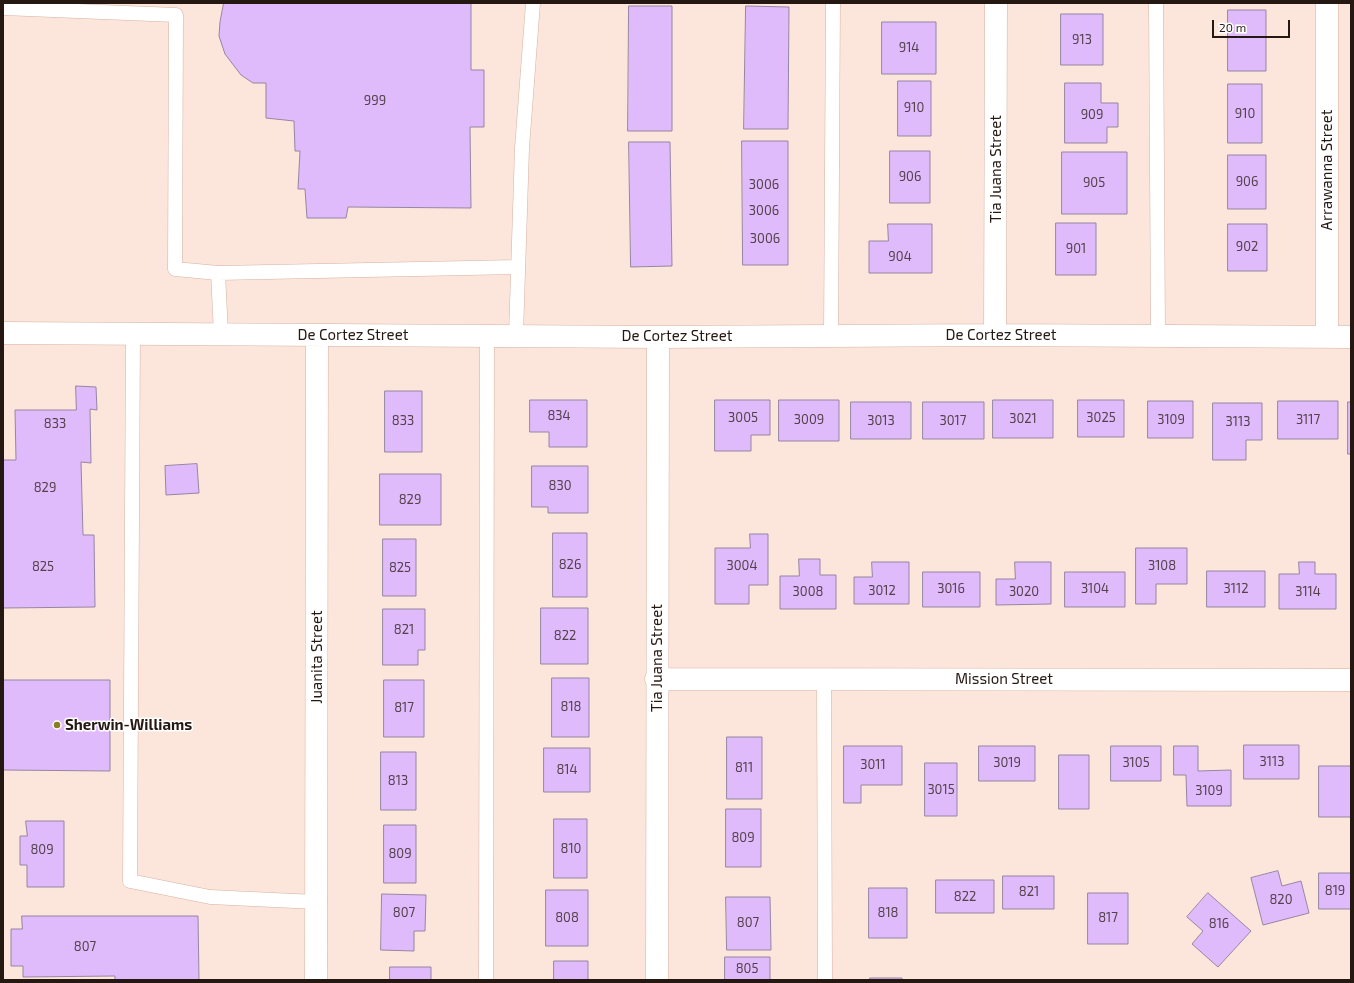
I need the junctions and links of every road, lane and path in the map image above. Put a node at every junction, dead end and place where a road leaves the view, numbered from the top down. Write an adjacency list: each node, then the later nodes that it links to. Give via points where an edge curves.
1 (533, 3): 8 (lane, via 522,148)
2 (833, 3): 17 (lane)
3 (996, 3): 14 (street, Tia Juana Street)
4 (1156, 3): 18 (lane)
5 (1327, 3): 20 (street, Arrawanna Street)
6 (3, 8): 7 (lane)
7 (176, 9): 9 (lane, via 175,268)
8 (518, 267): 9 (lane); 16 (lane)
9 (218, 273): 12 (lane)
10 (3, 333): 11 (street, De Cortez Street)
11 (133, 334): 12 (street, De Cortez Street); 25 (lane, via 130,881 210,896)
12 (221, 334): 13 (street, De Cortez Street)
13 (317, 334): 15 (street, De Cortez Street); 25 (street, Juanita Street)
14 (995, 334): 17 (street, De Cortez Street); 18 (street, De Cortez Street)
15 (487, 335): 16 (street, De Cortez Street); 27 (lane)
16 (516, 335): 19 (street, De Cortez Street)
17 (831, 335): 19 (street, De Cortez Street)
18 (1158, 336): 20 (street, De Cortez Street)
19 (658, 337): 22 (street, Tia Juana Street)
20 (1327, 337): 21 (street, De Cortez Street)
21 (1351, 337)
22 (656, 679): 23 (street, Mission Street); 28 (street, Tia Juana Street)
23 (824, 679): 24 (street, Mission Street); 29 (lane)
24 (1351, 680)
25 (316, 902): 26 (street, Juanita Street)
26 (316, 980)
27 (486, 980)
28 (657, 980)
29 (825, 980)

